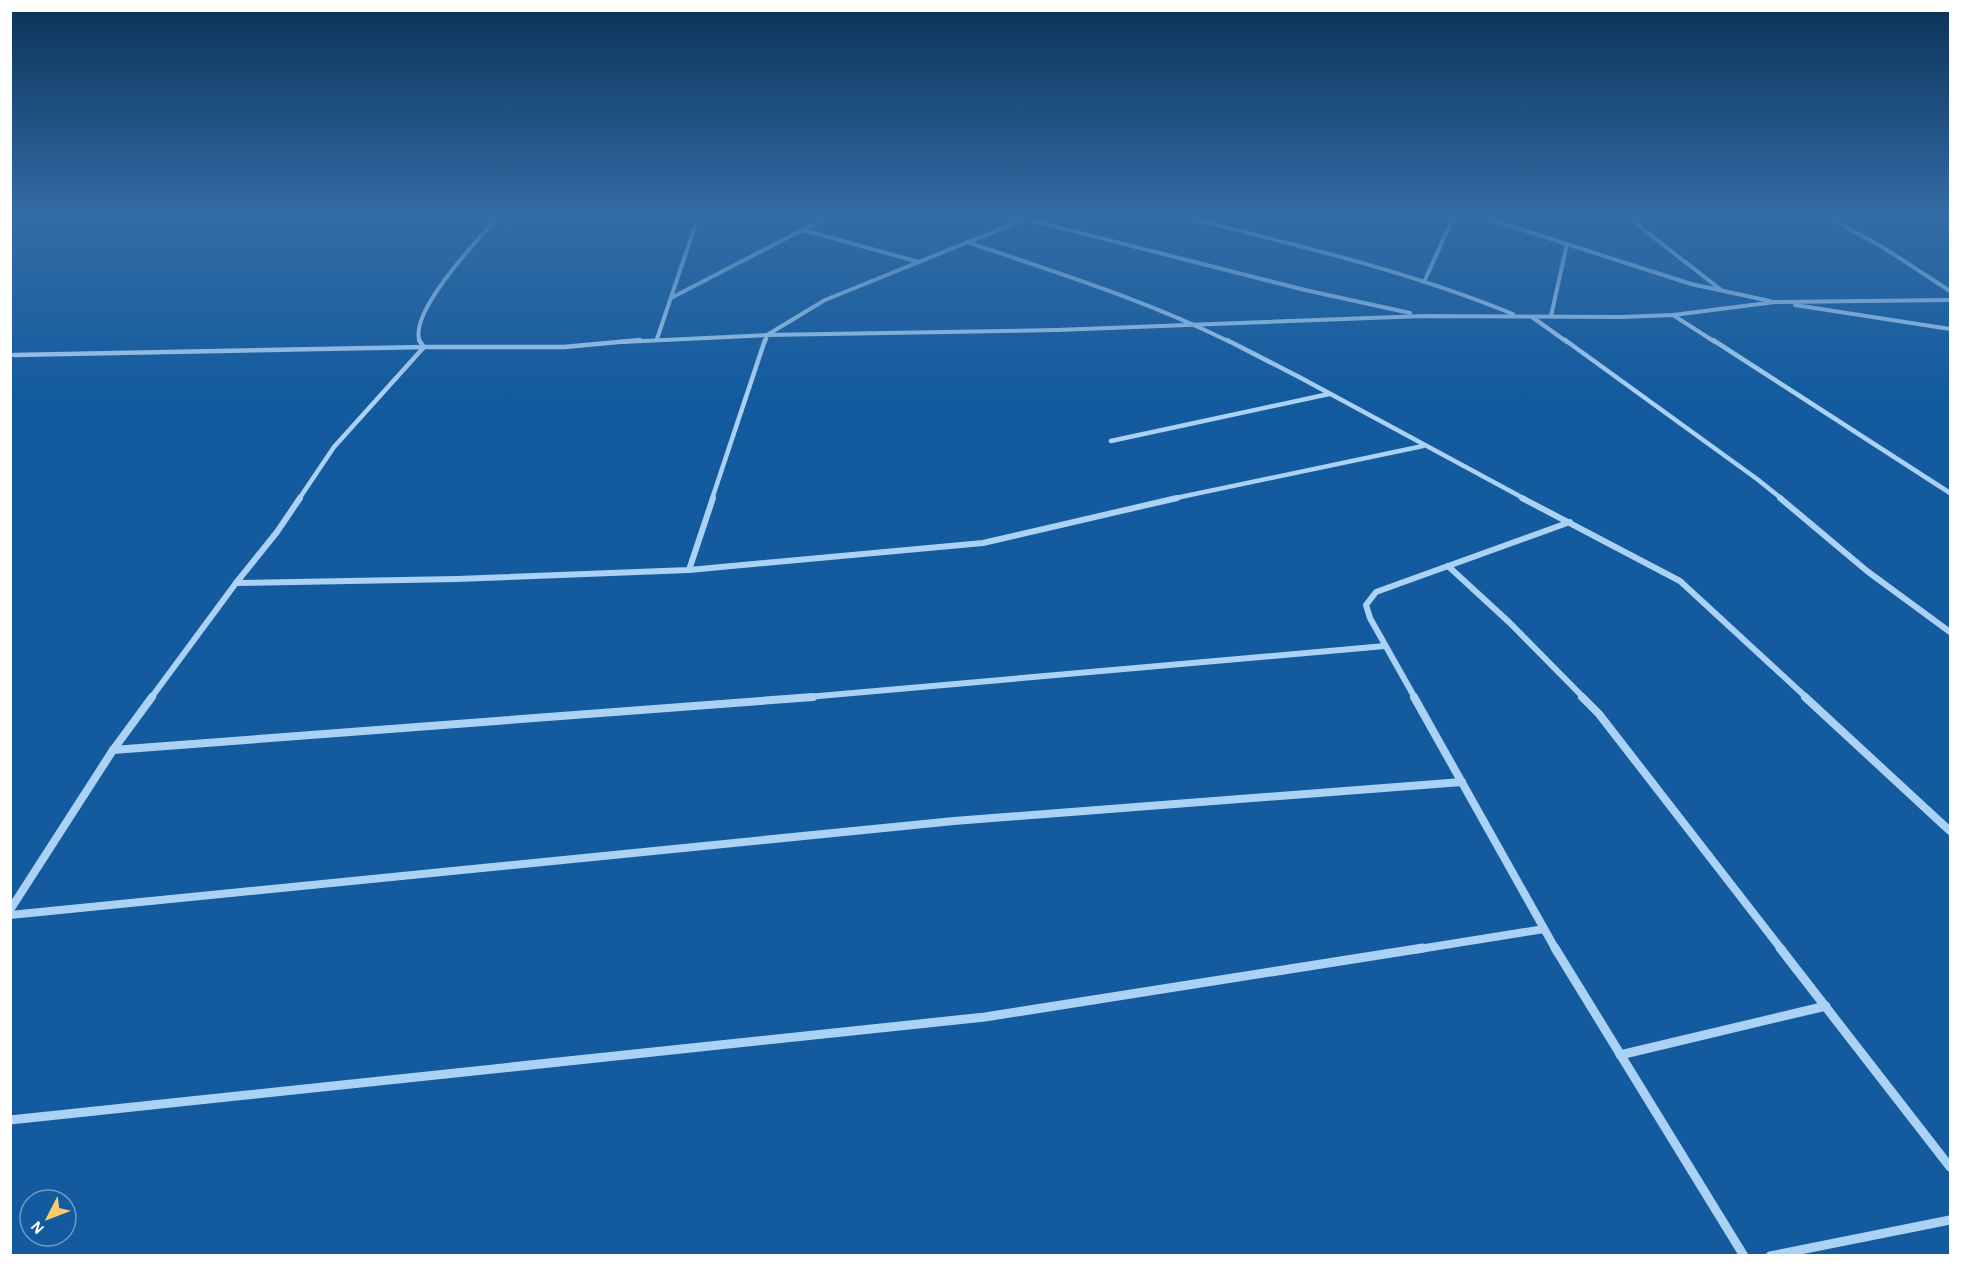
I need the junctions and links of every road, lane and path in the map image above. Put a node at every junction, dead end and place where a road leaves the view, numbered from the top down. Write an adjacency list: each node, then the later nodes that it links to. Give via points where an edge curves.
1 (450, 275): 28 (street, via 424,314 418,334)
2 (678, 275): 16 (street)
3 (715, 275): 16 (street)
4 (887, 275): 26 (street, via 825,300)
5 (1064, 275): 24 (street)
6 (1246, 275): 20 (street)
7 (1399, 275): 13 (street)
8 (1427, 275): 13 (street)
9 (1560, 275): 22 (street)
10 (1663, 275): 15 (street)
11 (1701, 275): 15 (street)
12 (1926, 275): 14 (street)
13 (1424, 282): 21 (street, via 1474,297)
14 (1950, 291)
15 (1723, 292): 18 (street)
16 (670, 298): 27 (street)
17 (1950, 300): 18 (street)
18 (1775, 302): 19 (street); 25 (street)
19 (1673, 315): 22 (street); 33 (street)
20 (1423, 316): 21 (street); 24 (street)
21 (1517, 316): 23 (street)
22 (1551, 316): 23 (street)
23 (1532, 317): 38 (street, via 1757,479 1867,571)
24 (1196, 325): 26 (street); 30 (street)
25 (1950, 329)
26 (767, 335): 27 (street); 36 (street)
27 (657, 339): 28 (street, via 564,347)
28 (424, 347): 29 (street); 37 (street, via 334,447 278,532)
29 (14, 355)
30 (1329, 394): 31 (street); 32 (street)
31 (1111, 441)
32 (1422, 446): 34 (street); 36 (street, via 983,543)
33 (1950, 493)
34 (1570, 522): 35 (street); 42 (street, via 1680,582)
35 (1448, 566): 39 (street, via 1376,592 1366,605); 46 (street, via 1599,714)
36 (689, 570): 37 (street)
37 (236, 583): 40 (street)
38 (1950, 632)
39 (1385, 646): 40 (street, via 722,705); 41 (street)
40 (113, 750): 43 (street)
41 (1462, 782): 44 (street, via 954,821); 45 (street)
42 (1950, 831)
43 (10, 910)
44 (10, 915)
45 (1544, 929): 47 (street); 48 (street, via 985,1017)
46 (1826, 1006): 47 (street); 49 (street)
47 (1620, 1055): 51 (street)
48 (10, 1120)
49 (1950, 1167)
50 (1950, 1220): 52 (street)
51 (1744, 1256)
52 (1770, 1256)

